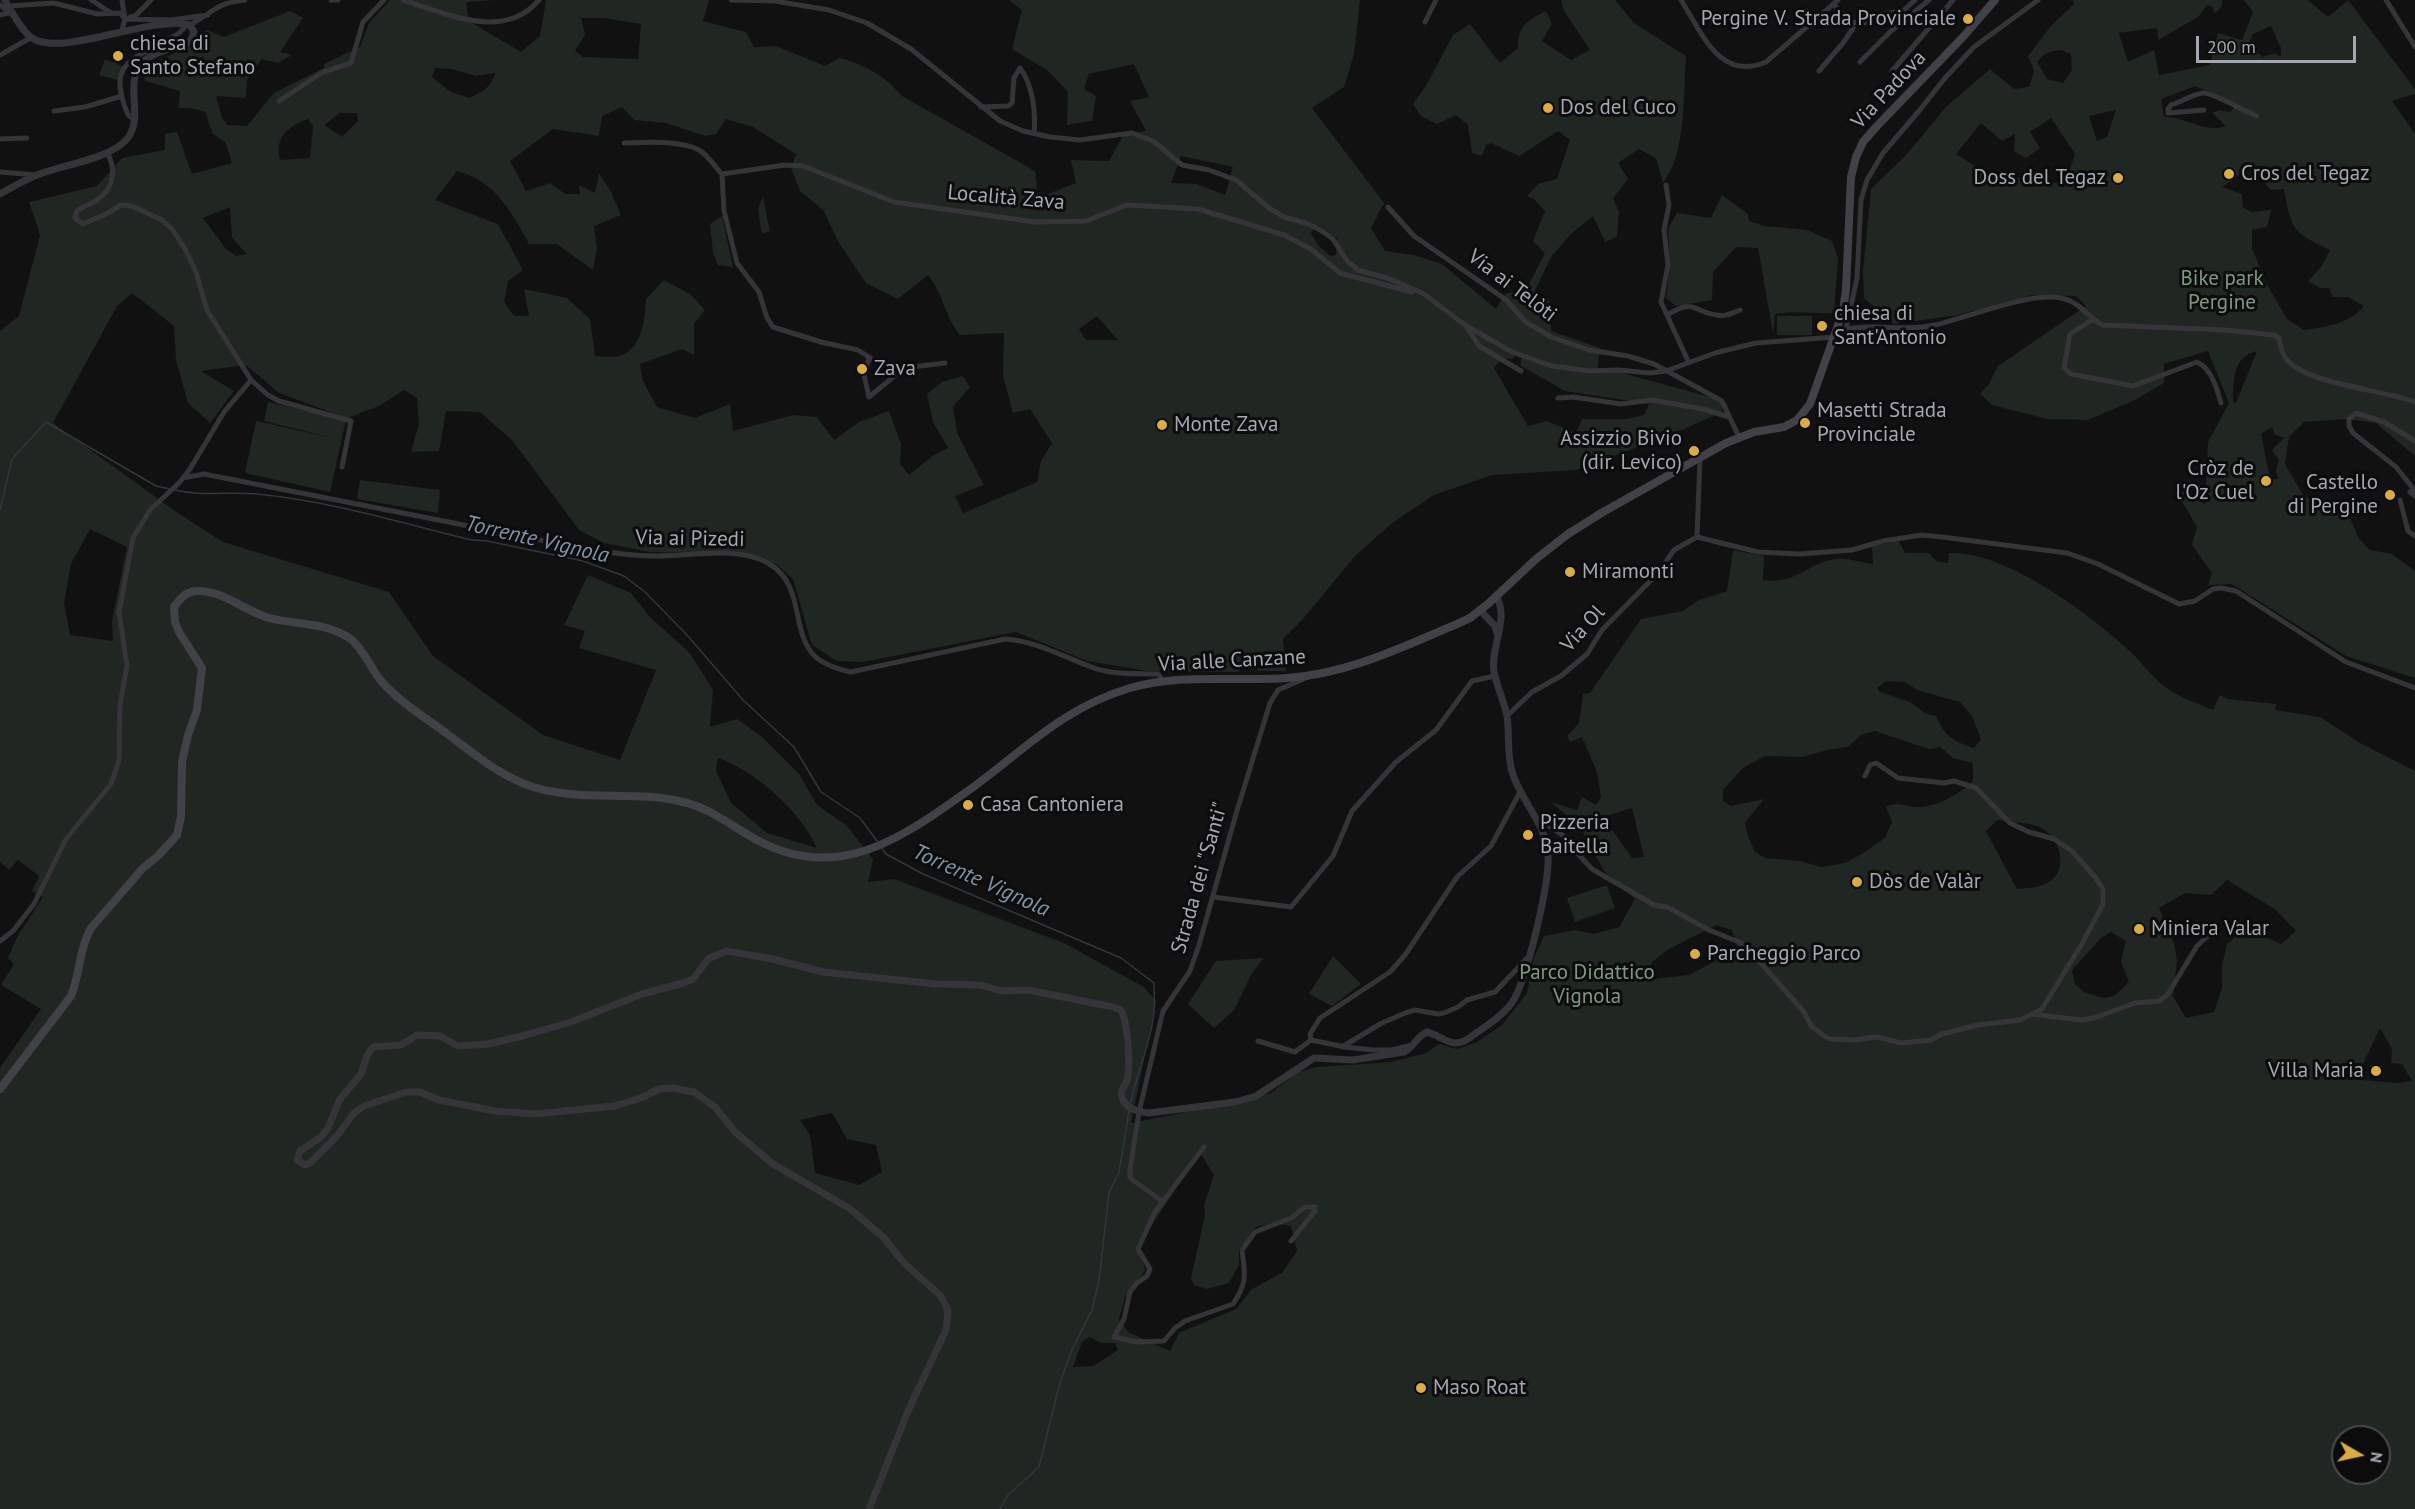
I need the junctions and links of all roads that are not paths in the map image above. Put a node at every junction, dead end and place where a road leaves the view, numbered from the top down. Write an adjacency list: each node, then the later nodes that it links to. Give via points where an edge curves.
1 (91, 0): 23 (street)
2 (122, 0): 26 (street)
3 (151, 0): 26 (street, via 135,16)
4 (245, 0): 25 (street, via 222,3)
5 (331, 0): 6 (street)
6 (338, 0)
7 (384, 0): 38 (street, via 363,22 351,63 323,72)
8 (404, 0): 9 (street, via 477,22 518,16)
9 (539, 0)
10 (730, 0): 39 (street, via 775,1 829,9 867,23 911,49)
11 (1436, 0): 27 (street)
12 (1681, 0): 20 (street, via 1725,62 1741,68 1767,62)
13 (1915, 0): 28 (street, via 1903,11 1881,14 1864,23)
14 (1929, 0): 34 (street)
15 (1953, 0): 36 (street)
16 (1995, 0): 60 (main road, Via Padova, via 1863,142 1851,177)
17 (2038, 0): 60 (street, via 1974,47 1883,153 1867,180 1861,200 1857,278)
18 (2386, 0): 32 (street)
19 (55, 2): 22 (street); 23 (street, via 97,14)
20 (1836, 2): 28 (street)
21 (0, 4): 22 (street)
22 (9, 8): 24 (street); 31 (street)
23 (112, 13): 26 (street, via 120,13)
24 (0, 15)
25 (208, 15): 26 (street, via 171,20); 29 (street)
26 (125, 19): 30 (street)
27 (1425, 22)
28 (1851, 22): 35 (street, via 1849,35)
29 (188, 25): 30 (street); 37 (street, via 125,64 119,80); 43 (street, via 194,32 191,40 152,56 138,69 134,85)
30 (122, 30): 31 (street, via 60,44)
31 (32, 38): 33 (street)
32 (2415, 47)
33 (0, 55)
34 (1860, 62)
35 (1819, 71)
36 (1892, 71)
37 (122, 96): 41 (street); 43 (street, via 128,115)
38 (279, 101)
39 (981, 107): 44 (street, via 999,120); 44 (street, via 1012,104 1014,78 1020,68 1032,100)
40 (2204, 110): 42 (street, via 2168,113 2171,105 2204,92)
41 (54, 111)
42 (2257, 116)
43 (135, 120): 48 (street, via 128,137)
44 (1034, 133): 55 (street, via 1080,140 1132,133 1153,141 1182,165 1236,180 1284,217 1322,231 1358,270)
45 (27, 138): 46 (street)
46 (0, 139)
47 (624, 143): 50 (street, via 694,148)
48 (110, 151): 51 (street); 67 (street, via 113,172 109,187 100,198 77,211 75,218 83,224 126,205 147,212 173,230 196,272 207,310)
49 (0, 172): 51 (street)
50 (722, 174): 55 (street, Località Zava, via 803,166 894,202 1035,222 1086,220 1127,205 1198,209 1284,235 1311,249 1340,273); 61 (street, via 724,211 737,262 759,292 773,327 858,350)
51 (38, 175): 53 (street)
52 (1666, 185): 57 (street, via 1669,205 1664,230 1668,265 1661,302)
53 (0, 194)
54 (1388, 207): 66 (street, Via ai Telòti, via 1414,236 1551,337 1589,350 1628,356)
55 (1417, 292): 59 (street)
56 (1740, 310): 57 (street, via 1724,316 1689,306)
57 (1666, 315): 62 (street)
58 (2092, 320): 60 (street, via 2086,309 2062,298 2043,298 1934,325); 69 (street, via 2103,325 2263,332 2278,336 2285,358 2315,376); 70 (street, via 2070,334 2064,368 2072,374 2133,386 2197,362 2215,382)
59 (1465, 325): 65 (street, via 1479,345); 66 (street, via 1512,352 1552,366)
60 (1840, 332): 62 (street, via 1756,343); 72 (main road, Via Padova, via 1810,404 1797,420 1784,427)
61 (869, 358): 64 (street); 64 (street, via 864,375 869,397)
62 (1688, 361): 66 (street)
63 (945, 363): 64 (street)
64 (904, 368)
65 (1521, 371)
66 (1666, 371): 71 (street, Via ai Telòti, via 1722,400)
67 (251, 380): 75 (street, via 279,401 350,420); 76 (street, via 224,412)
68 (1558, 398): 71 (street, via 1621,404 1652,400)
69 (2415, 402)
70 (2221, 403)
71 (1729, 417): 72 (street, Via ai Telòti)
72 (1739, 437): 74 (main road, Via alle Canzane)
73 (2415, 441): 77 (street, via 2369,416 2356,413 2349,419 2353,433 2396,467)
74 (1700, 458): 79 (street); 81 (main road, Via alle Canzane, via 1568,534)
75 (342, 467)
76 (181, 480): 86 (street, Via ai Pizedi, via 204,474 630,555 750,555 770,564 785,578 812,653 831,667 851,672 1005,639 1046,648 1100,670 1158,674); 94 (street, via 150,510 133,538 119,612 127,666 120,705 119,760 111,784 66,839 34,904 14,931)
77 (2413, 493)
78 (2400, 500): 80 (street, via 2409,532)
79 (1697, 537): 87 (street, via 1780,554 1851,550 1922,535 2067,553 2179,604 2195,601 2213,589 2236,591 2346,662); 88 (street, Via Ol, via 1674,549 1659,572 1602,630 1587,654 1561,676 1532,692)
80 (2415, 537)
81 (1496, 596): 82 (main road, Via alle Canzane); 83 (street, via 1502,608)
82 (1480, 610): 83 (street, via 1495,626); 84 (main road, Via alle Canzane, via 1457,624 1370,661)
83 (1497, 635): 85 (street)
84 (1316, 674): 86 (main road, Via alle Canzane); 92 (street, Strada dei "Santi", via 1278,690 1270,703)
85 (1495, 676): 88 (street); 92 (street, via 1472,681 1436,730 1396,762 1352,811 1334,856 1291,908)
86 (1163, 681): 101 (main road, Via alle Canzane, via 1094,700 1069,714 966,793 888,842 843,858 821,859 776,849 689,803 532,787 489,765 398,698 352,640 342,634 312,624 270,618 231,598 192,591 174,607 179,632 202,668 197,710 182,762 182,816 177,835 91,928 71,996)
87 (2415, 688)
88 (1507, 716): 90 (street, via 1510,765)
89 (1865, 776): 96 (street, via 1870,765 1876,763 1898,778 1954,781 1976,788 2010,823 2072,850 2095,877 2103,889 2103,904 2042,1009)
90 (1520, 792): 91 (street); 97 (street, via 1491,846 1456,877 1405,955 1390,972 1320,1018 1310,1034)
91 (1532, 814): 95 (street, via 1545,838 1548,874); 96 (street, via 1568,839 1592,869 1654,905 1667,907 1744,944 1804,1012 1812,1027 1829,1039 1877,1037 1901,1043 1931,1040 1942,1034 2020,1020)
92 (1213, 897): 102 (street, Strada dei "Santi", via 1190,971 1163,1011)
93 (2213, 931): 96 (street, via 2197,946 2168,994 2159,1001 2135,1003 2081,1020)
94 (0, 941)
95 (1530, 955): 99 (street, via 1515,997 1488,1024 1460,1043 1427,1032); 100 (street, via 1495,992 1467,1000 1444,1013 1405,1013)
96 (2032, 1014)
97 (1311, 1040): 98 (street, via 1295,1052); 100 (street)
98 (1258, 1041)
99 (1413, 1045): 100 (street, via 1391,1050); 102 (street, via 1404,1052 1377,1058 1314,1058 1247,1099 1149,1113)
100 (1342, 1047)
101 (0, 1089)
102 (1136, 1111): 104 (street, Strada dei "Santi", via 1130,1178); 106 (street, via 1122,1098 1128,1071 1126,1026 1121,1010 1028,990 1001,991 981,985 823,972 726,951 708,958 693,979 522,1036 458,1046 440,1036 417,1035 401,1045 373,1047 361,1074 340,1099 328,1128 300,1151 297,1160 305,1165 310,1163 354,1113 406,1092 495,1111 535,1114 615,1106 659,1089 694,1092 716,1107 735,1132 773,1164 849,1208 875,1230 941,1296 948,1311 946,1330)
103 (1204, 1147): 104 (street)
104 (1162, 1201): 105 (street, via 1147,1224 1138,1249 1150,1269 1130,1292 1124,1319 1114,1337 1136,1342 1164,1341 1185,1322 1233,1304 1246,1270 1242,1250 1255,1232 1291,1218 1305,1207 1315,1207 1316,1211)
105 (1291, 1241)
106 (869, 1509)

